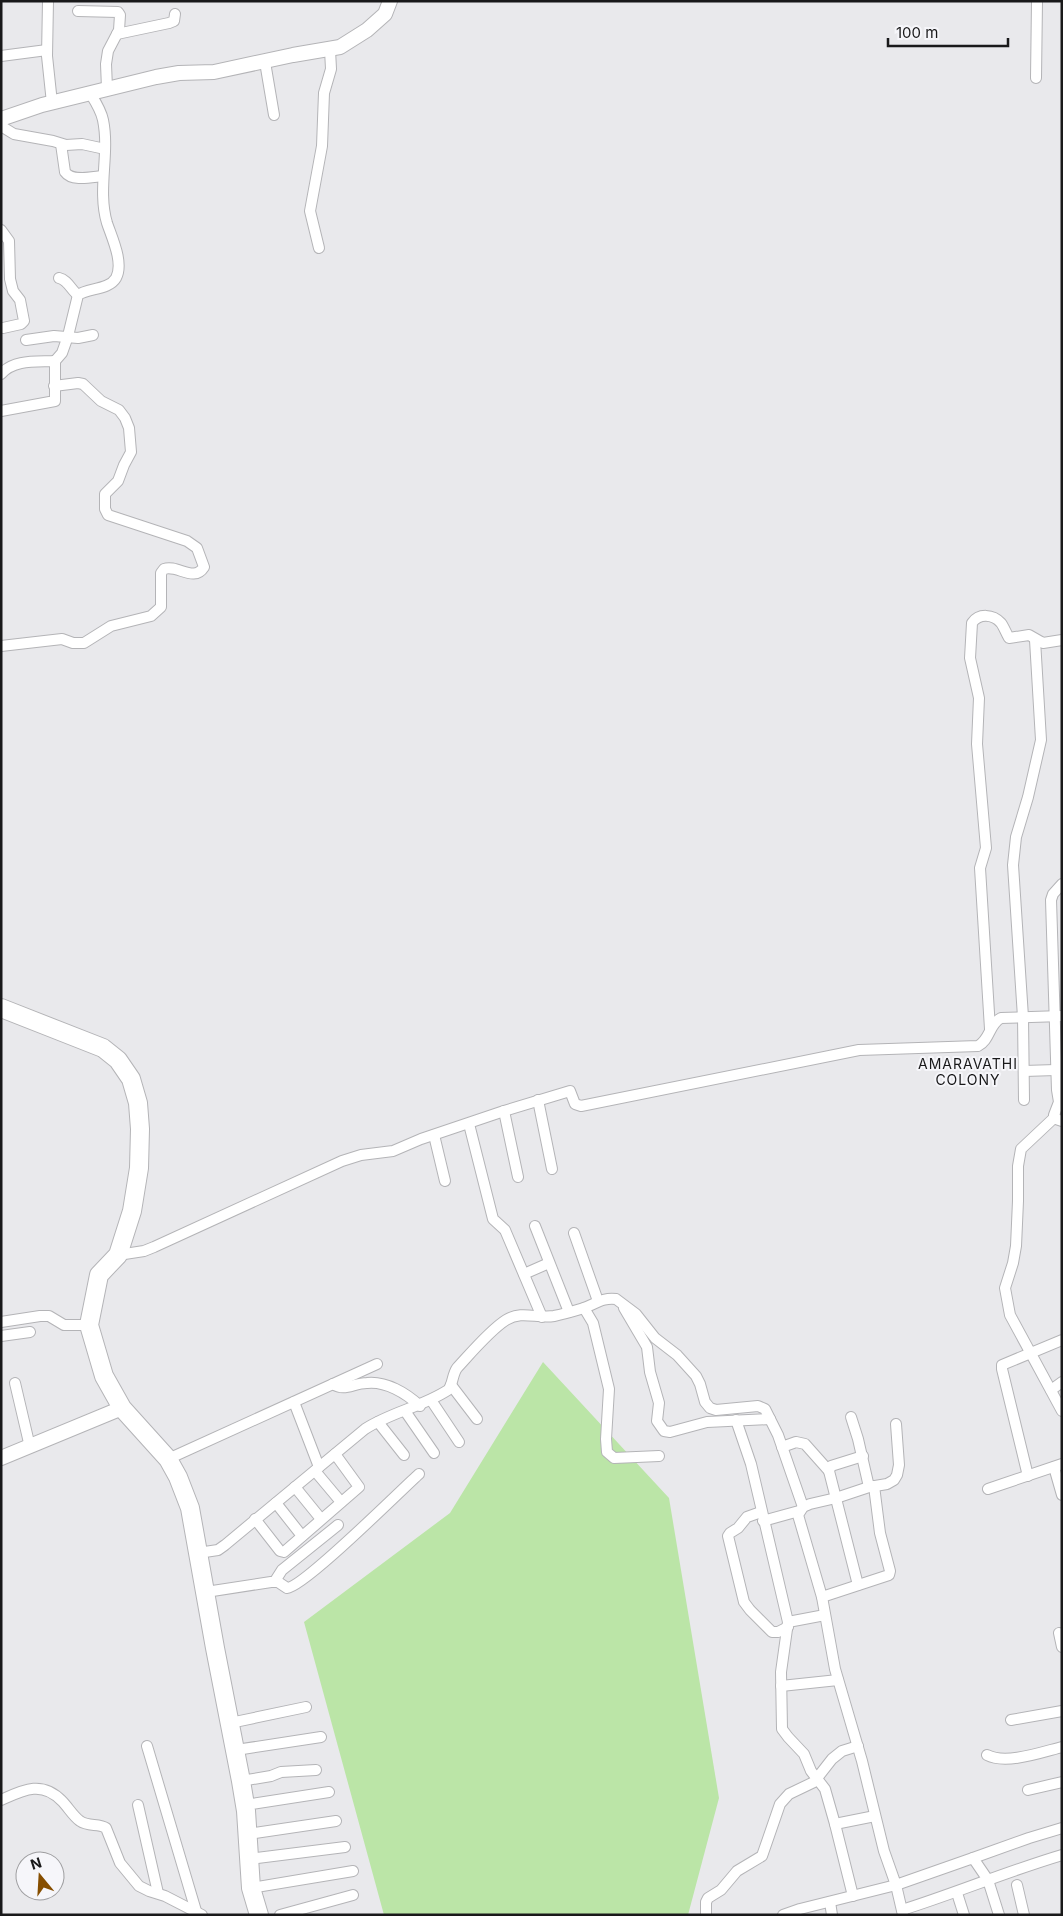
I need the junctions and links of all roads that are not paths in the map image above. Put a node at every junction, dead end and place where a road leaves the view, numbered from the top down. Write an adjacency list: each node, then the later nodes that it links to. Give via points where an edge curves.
1 (48, 1): 7 (street)
2 (390, 1): 8 (street, via 385,14 367,30)
3 (1037, 1): 11 (street)
4 (78, 11): 6 (street, via 118,12)
5 (175, 14): 6 (street, via 174,21 169,23)
6 (117, 34): 12 (street, via 108,51)
7 (47, 50): 9 (street); 14 (street)
8 (330, 50): 10 (street); 22 (street, via 331,69 324,93 322,146 310,211)
9 (1, 56)
10 (265, 62): 12 (street, via 214,72 156,76); 15 (street)
11 (1036, 78)
12 (107, 88): 13 (street)
13 (90, 92): 14 (street); 19 (street, via 103,120)
14 (52, 103): 16 (street)
15 (274, 115)
16 (1, 119)
17 (1, 126): 18 (street, via 14,134)
18 (61, 144): 19 (street); 20 (street, via 68,176)
19 (105, 149): 20 (street)
20 (103, 176): 24 (street, via 103,204 117,260 117,277 109,284)
21 (1, 230): 25 (street, via 9,240 10,279 20,300 24,321)
22 (319, 248)
23 (59, 278): 24 (street)
24 (78, 295): 27 (street)
25 (3, 328)
26 (93, 334): 27 (street)
27 (68, 336): 28 (street); 29 (street, via 62,353)
28 (26, 340)
29 (55, 361): 30 (street, via 16,364); 31 (street)
30 (1, 374)
31 (54, 386): 32 (street, via 54,402); 35 (street, via 83,384 125,418 131,452 118,481 105,494 108,515 187,541 197,548 204,567 189,574 164,569 162,602 158,612 111,626 89,642 80,644 62,639)
32 (1, 410)
33 (1035, 640): 34 (street, via 1043,644); 39 (street, via 1041,740 1012,865); 40 (street, via 1029,635 1009,638 994,617 979,616 972,623 970,658 979,698 977,744 986,848 980,868)
34 (1062, 640)
35 (1, 646)
36 (1062, 884): 38 (street, via 1051,900)
37 (1, 1008): 54 (highway, via 103,1048 118,1060 131,1079 138,1103 139,1168 132,1211)
38 (1058, 1016): 39 (street); 41 (street)
39 (1023, 1017): 40 (street, via 1001,1018); 42 (street)
40 (990, 1030): 43 (street, via 978,1046 859,1050 581,1106 575,1104 571,1091)
41 (1056, 1070): 42 (street); 46 (street, via 1060,1102 1054,1115)
42 (1024, 1071): 44 (street)
43 (538, 1100): 45 (street); 49 (street)
44 (1024, 1100)
45 (504, 1111): 47 (street); 50 (street)
46 (1058, 1119): 67 (street, via 1024,1144 1018,1166 1016,1246 1006,1292 1010,1315)
47 (469, 1124): 48 (street); 56 (street, via 493,1219 504,1230)
48 (434, 1135): 51 (street); 54 (street, via 393,1151 342,1161 154,1247)
49 (552, 1169)
50 (518, 1177)
51 (445, 1181)
52 (535, 1226): 55 (street)
53 (574, 1233): 57 (street)
54 (118, 1255): 63 (highway, via 99,1275)
55 (549, 1264): 56 (street); 60 (street)
56 (524, 1274): 61 (street)
57 (598, 1301): 58 (street, via 613,1298); 59 (street)
58 (621, 1303): 81 (street, via 636,1314 655,1338 696,1376 710,1408 762,1406); 83 (street, via 647,1347 659,1403 657,1421 660,1427 670,1432 707,1422)
59 (584, 1308): 60 (street); 92 (street, via 593,1323 609,1389 606,1440 609,1454 614,1458)
60 (569, 1312): 61 (street)
61 (542, 1317): 72 (street, via 516,1315 499,1325 456,1368)
62 (1, 1322): 63 (street, via 49,1316 64,1325)
63 (89, 1325): 77 (highway, via 104,1376)
64 (30, 1332): 65 (street)
65 (1, 1336)
66 (1062, 1340): 67 (street)
67 (1032, 1354): 73 (street); 100 (street, via 1004,1364 1002,1369)
68 (377, 1364): 71 (street)
69 (1062, 1382): 73 (street)
70 (15, 1383): 87 (street)
71 (333, 1384): 75 (street); 76 (street, via 343,1389 365,1383 382,1384 409,1396)
72 (451, 1385): 74 (street); 82 (street)
73 (1050, 1390): 79 (street)
74 (431, 1400): 76 (street); 86 (street)
75 (294, 1402): 95 (street); 97 (street)
76 (420, 1406): 78 (street)
77 (122, 1408): 87 (street); 95 (highway)
78 (406, 1411): 84 (street); 89 (street)
79 (1062, 1411)
80 (852, 1417): 93 (street)
81 (770, 1419): 83 (street); 88 (street)
82 (477, 1420)
83 (736, 1420): 109 (street, via 751,1464)
84 (378, 1422): 90 (street); 91 (street)
85 (896, 1424): 102 (street, via 897,1475 887,1484)
86 (459, 1442)
87 (30, 1447): 94 (street)
88 (782, 1447): 98 (street, via 796,1442 805,1444); 108 (street)
89 (434, 1453)
90 (335, 1454): 97 (street); 106 (street, via 359,1485)
91 (404, 1454)
92 (659, 1456)
93 (863, 1456): 98 (street, via 831,1466); 102 (street)
94 (1, 1458)
95 (168, 1459): 114 (highway, via 190,1508)
96 (1058, 1466): 100 (street); 104 (street)
97 (317, 1469): 101 (street); 106 (street)
98 (828, 1471): 105 (street)
99 (419, 1474): 115 (street, via 317,1569 294,1586 287,1588)
100 (1028, 1476): 103 (street)
101 (295, 1487): 107 (street); 110 (street)
102 (872, 1487): 105 (street); 116 (street, via 890,1571 886,1577)
103 (988, 1489)
104 (1062, 1495)
105 (836, 1498): 108 (street); 116 (street)
106 (341, 1502): 110 (street)
107 (276, 1503): 111 (street); 113 (street)
108 (801, 1509): 109 (street); 118 (street, via 798,1514)
109 (762, 1516): 120 (street); 120 (street, via 747,1517 728,1536 746,1606 772,1632 778,1632)
110 (321, 1519): 113 (street)
111 (255, 1520): 113 (street, via 280,1551 284,1552); 114 (street, via 218,1550)
112 (338, 1525): 115 (street, via 282,1570)
113 (302, 1536)
114 (198, 1553): 117 (highway)
115 (275, 1581): 117 (street)
116 (858, 1585): 118 (street)
117 (206, 1592): 128 (highway)
118 (822, 1597): 119 (street)
119 (825, 1615): 120 (street); 123 (street)
120 (788, 1624): 124 (street)
121 (1059, 1633): 122 (street)
122 (1062, 1647)
123 (838, 1680): 124 (street); 131 (street)
124 (782, 1686): 136 (street, via 782,1729 806,1757)
125 (306, 1707): 128 (street)
126 (1062, 1711): 127 (street)
127 (1012, 1720)
128 (230, 1722): 133 (highway)
129 (321, 1737): 133 (street)
130 (147, 1746): 165 (street)
131 (858, 1746): 136 (street, via 842,1751 832,1759); 144 (street)
132 (1062, 1747): 134 (street, via 1005,1759)
133 (236, 1750): 137 (highway)
134 (987, 1755)
135 (316, 1770): 137 (street, via 281,1772)
136 (816, 1780): 146 (street, via 825,1789); 168 (street, via 784,1798 762,1856 736,1872 721,1890 708,1898)
137 (241, 1781): 143 (highway)
138 (1062, 1782): 139 (street)
139 (1028, 1790)
140 (329, 1792): 143 (street)
141 (1, 1800): 159 (street, via 30,1788 51,1792 82,1823 106,1828 120,1863 134,1881 143,1889)
142 (138, 1805): 159 (street)
143 (245, 1805): 148 (highway)
144 (875, 1816): 146 (street); 155 (street)
145 (336, 1821): 148 (street)
146 (835, 1824): 161 (street)
147 (1062, 1828): 151 (street)
148 (248, 1834): 152 (highway)
149 (346, 1847): 152 (street)
150 (1062, 1856): 154 (street)
151 (974, 1858): 154 (street); 155 (street)
152 (249, 1859): 157 (highway)
153 (353, 1871): 157 (street)
154 (988, 1880): 158 (street); 172 (street)
155 (896, 1885): 161 (street); 164 (street)
156 (1016, 1885): 173 (street)
157 (251, 1888): 166 (highway)
158 (957, 1892): 164 (street); 171 (street)
159 (158, 1893): 165 (street)
160 (353, 1895): 167 (street)
161 (853, 1896): 162 (street)
162 (830, 1902): 163 (street); 170 (street)
163 (800, 1912): 169 (street)
164 (902, 1912)
165 (199, 1913)
166 (258, 1915)
167 (280, 1915)
168 (706, 1915)
169 (783, 1915)
170 (832, 1915)
171 (964, 1915)
172 (999, 1915)
173 (1024, 1915)

